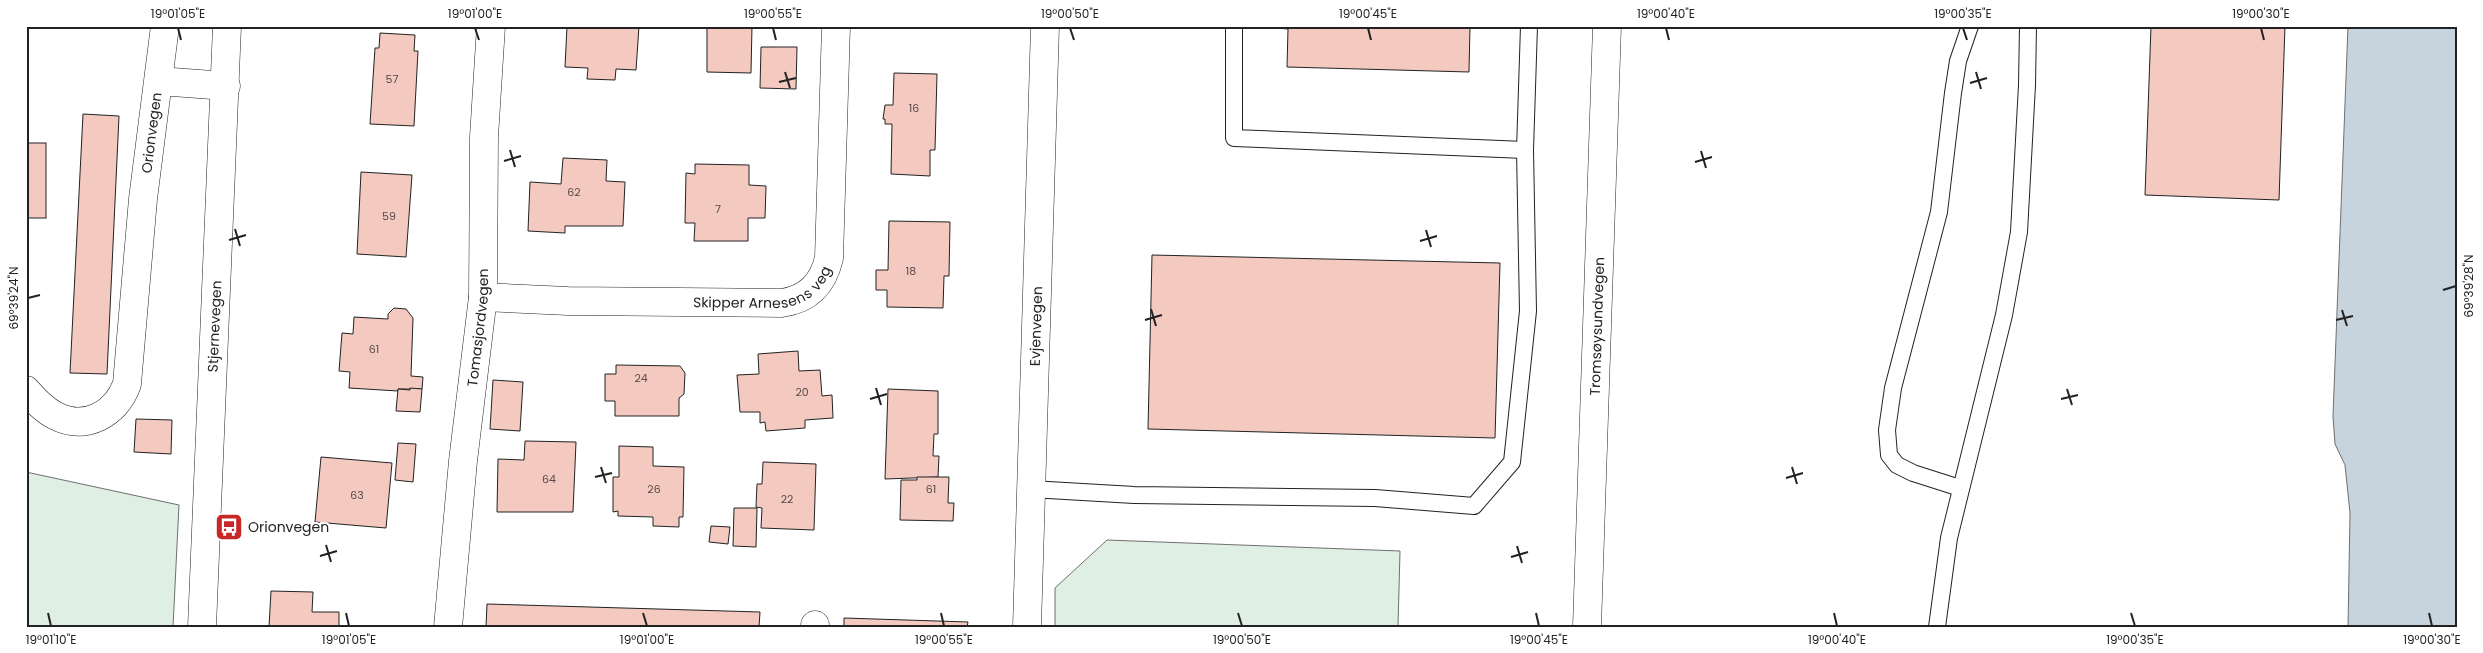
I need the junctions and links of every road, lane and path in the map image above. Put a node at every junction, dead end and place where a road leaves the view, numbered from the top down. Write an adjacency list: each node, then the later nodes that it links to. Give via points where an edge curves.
1 (165, 26): 11 (main road, Orionvegen)
2 (227, 26): 12 (main road, Stjernevegen)
3 (491, 26): 14 (main road, Tomasjordvegen, via 484,137)
4 (836, 26): 14 (main road, Skipper Arnesens veg, via 829,258 822,277 808,294 782,303 568,302)
5 (1045, 26): 17 (main road, Evjenvegen)
6 (1234, 26): 13 (lane, via 1234,138)
7 (1529, 26): 13 (lane)
8 (1607, 26): 21 (main road, Tromsøysundvegen)
9 (1970, 26): 16 (lane, via 1958,61 1939,212 1893,388 1887,430 1890,455 1896,465)
10 (2028, 26): 16 (lane, via 2019,232 2004,315)
11 (159, 81): 12 (main road, Orionvegen); 15 (main road, Orionvegen, via 143,199 127,384 123,395 105,415 78,422 55,416)
12 (226, 86): 18 (main road, Stjernevegen)
13 (1525, 150): 17 (lane, via 1528,312 1512,462 1474,506 1375,498 1134,495)
14 (482, 297): 19 (main road, Tomasjordvegen)
15 (26, 390)
16 (1960, 488): 22 (lane, via 1949,538)
17 (1031, 489): 20 (main road, Evjenvegen)
18 (202, 627)
19 (448, 627)
20 (1027, 627)
21 (1587, 627)
22 (1937, 627)

